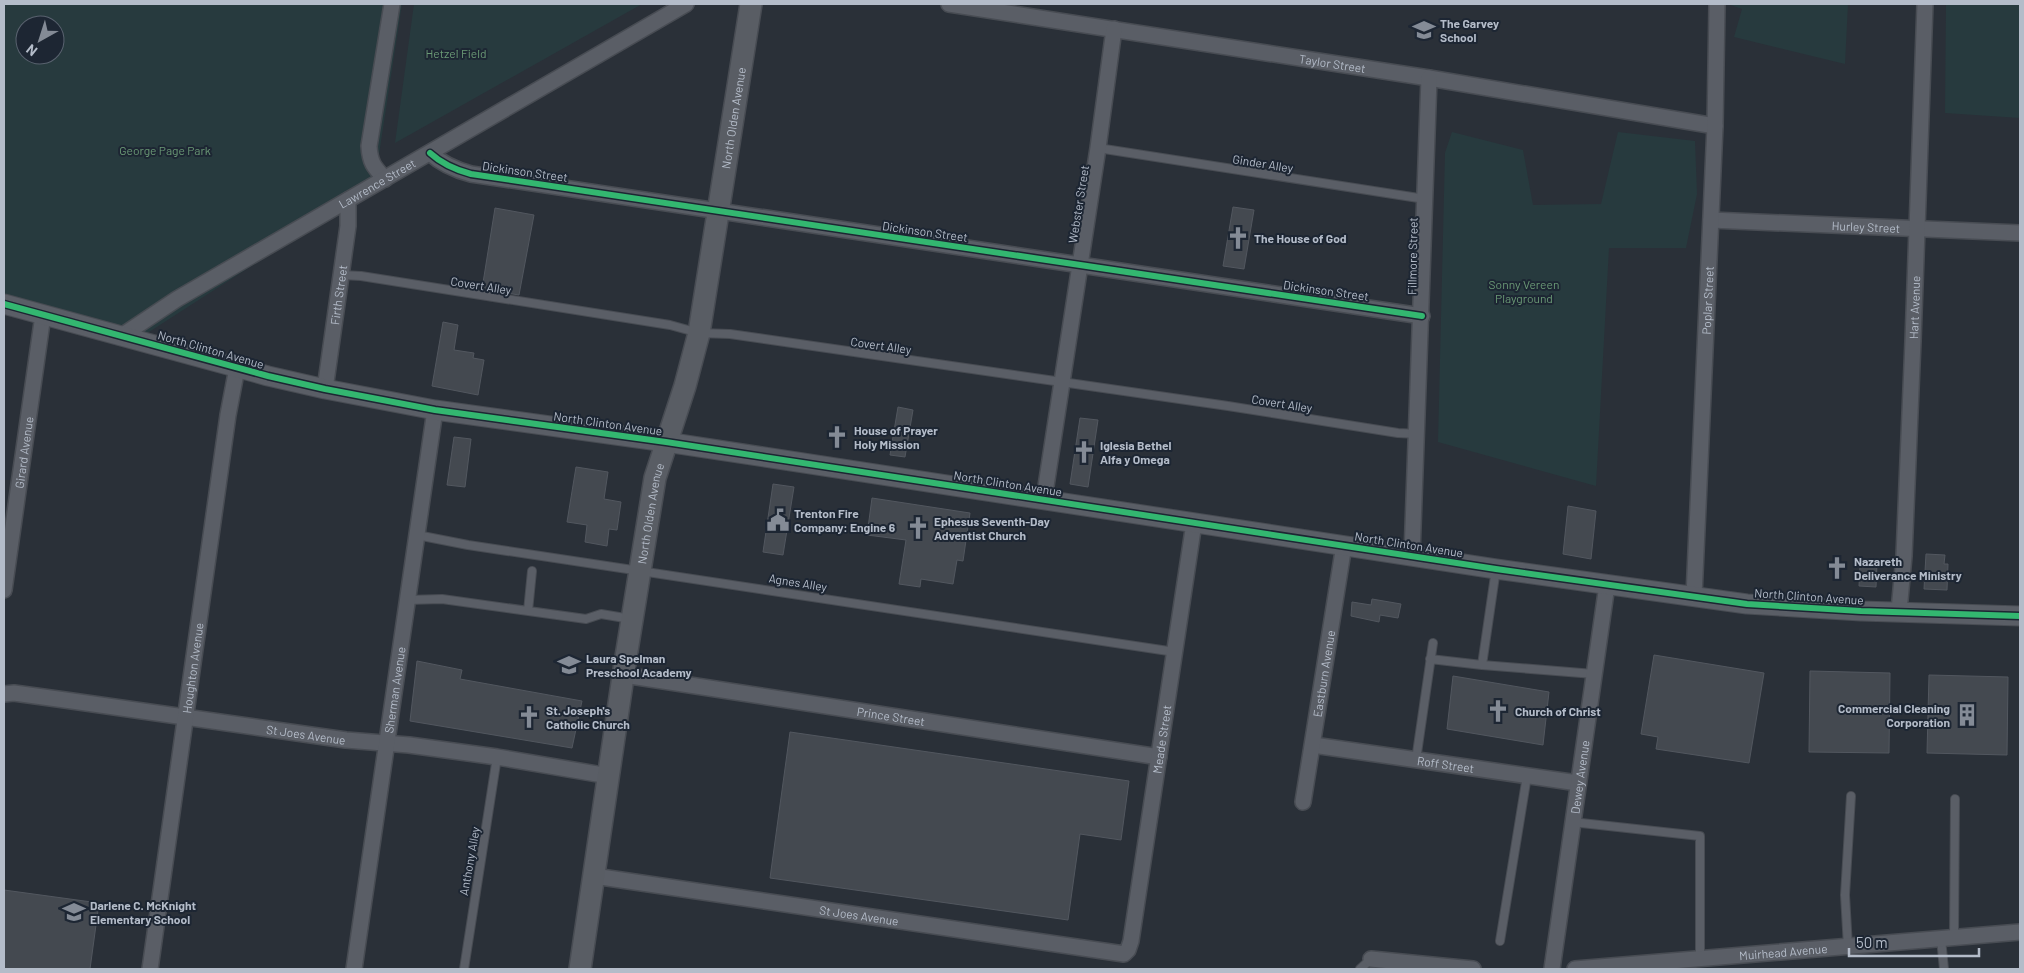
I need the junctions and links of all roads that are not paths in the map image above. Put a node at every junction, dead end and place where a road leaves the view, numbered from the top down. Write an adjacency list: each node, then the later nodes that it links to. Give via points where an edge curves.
1 (392, 4): 12 (street, via 369,146 370,159)
2 (686, 4): 11 (street, Lawrence Street)
3 (751, 4): 15 (main road, North Olden Avenue)
4 (949, 4): 7 (street, Taylor Street)
5 (1925, 4): 17 (street, Hart Avenue)
6 (1717, 5): 9 (street, Poplar Street)
7 (1114, 29): 8 (street, Taylor Street); 10 (street, Webster Street)
8 (1429, 78): 9 (street, Taylor Street); 13 (street, Fillmore Street)
9 (1715, 126): 16 (street, Poplar Street)
10 (1098, 148): 13 (lane, Ginder Alley); 19 (street, Webster Street)
11 (430, 153): 12 (street, Lawrence Street); 15 (street, Dickinson Street, via 457,170 471,174)
12 (386, 180): 14 (street, Lawrence Street)
13 (1425, 199): 23 (street, Fillmore Street)
14 (348, 200): 20 (street, Firth Street); 25 (street, Lawrence Street, via 177,299)
15 (719, 212): 19 (street, Dickinson Street); 24 (main road, North Olden Avenue)
16 (1711, 220): 17 (street, Hurley Street); 43 (street, Poplar Street)
17 (1916, 228): 18 (street, Hurley Street); 46 (street, Hart Avenue, via 1904,556)
18 (2020, 233)
19 (1080, 265): 23 (street, Dickinson Street); 27 (street, Webster Street)
20 (342, 275): 24 (lane, Covert Alley, via 595,312); 28 (street, Firth Street)
21 (4, 304): 22 (street, North Clinton Avenue)
22 (43, 315): 25 (street, North Clinton Avenue); 32 (street, Girard Avenue)
23 (1422, 316): 30 (street, Fillmore Street)
24 (700, 332): 27 (lane, Covert Alley); 31 (main road, North Olden Avenue)
25 (123, 335): 26 (street, North Clinton Avenue)
26 (237, 368): 28 (street, North Clinton Avenue); 56 (street, Houghton Avenue)
27 (1062, 382): 30 (lane, Covert Alley); 33 (street, Webster Street)
28 (326, 389): 29 (street, North Clinton Avenue)
29 (435, 410): 31 (street, North Clinton Avenue); 35 (street, Sherman Avenue)
30 (1418, 434): 37 (street, Fillmore Street)
31 (666, 442): 33 (street, North Clinton Avenue); 39 (main road, North Olden Avenue, via 655,478)
32 (10, 497): 42 (street, Girard Avenue)
33 (1044, 500): 34 (street, North Clinton Avenue)
34 (1194, 523): 36 (street, North Clinton Avenue); 50 (street, Meade Street)
35 (417, 535): 39 (lane, Agnes Alley); 44 (street, Sherman Avenue)
36 (1344, 545): 37 (street, North Clinton Avenue); 58 (street, Eastburn Avenue)
37 (1412, 555): 38 (street, North Clinton Avenue)
38 (1496, 569): 41 (street, North Clinton Avenue); 52 (lane)
39 (641, 570): 48 (main road, North Olden Avenue); 50 (lane, Agnes Alley)
40 (532, 572): 45 (lane)
41 (1607, 585): 43 (street, North Clinton Avenue); 53 (street, Dewey Avenue)
42 (4, 590)
43 (1694, 596): 46 (street, North Clinton Avenue, via 1747,604)
44 (407, 600): 45 (lane, via 442,599); 57 (street, Sherman Avenue)
45 (528, 611): 48 (lane, via 586,619 601,614)
46 (1899, 612): 47 (street, North Clinton Avenue)
47 (2020, 616)
48 (633, 620): 54 (main road, North Olden Avenue)
49 (1433, 642): 51 (lane)
50 (1174, 652): 59 (street, Meade Street)
51 (1430, 659): 52 (lane); 61 (lane)
52 (1482, 665): 53 (lane)
53 (1594, 674): 64 (street, Dewey Avenue)
54 (624, 675): 59 (street, Prince Street); 62 (main road, North Olden Avenue)
55 (4, 694): 56 (street, St Joes Avenue)
56 (184, 718): 57 (street, St Joes Avenue); 78 (street, Houghton Avenue)
57 (387, 744): 60 (street, St Joes Avenue); 79 (street, Sherman Avenue)
58 (1313, 745): 61 (street, Roff Street); 67 (street, Eastburn Avenue)
59 (1159, 756): 74 (street, Meade Street, via 1130,941)
60 (497, 757): 62 (street, St Joes Avenue); 80 (lane, Anthony Alley)
61 (1416, 760): 63 (street, Roff Street)
62 (609, 776): 69 (main road, North Olden Avenue)
63 (1527, 776): 64 (street, Roff Street); 72 (lane)
64 (1578, 783): 68 (street, Dewey Avenue)
65 (1851, 796): 73 (lane, via 1846,895)
66 (1955, 799): 71 (lane)
67 (1303, 802)
68 (1572, 822): 75 (lane, via 1700,836); 83 (street, Dewey Avenue)
69 (594, 876): 74 (street, St Joes Avenue); 81 (main road, North Olden Avenue)
70 (2020, 932): 71 (street, Muirhead Avenue)
71 (1947, 938): 73 (street, Muirhead Avenue); 85 (lane)
72 (1500, 941)
73 (1848, 947): 75 (street, Muirhead Avenue)
74 (1124, 954)
75 (1700, 959): 84 (street, Muirhead Avenue)
76 (1366, 964): 77 (street)
77 (1398, 965): 82 (street)
78 (150, 969)
79 (354, 969)
80 (464, 969)
81 (580, 969)
82 (1473, 969)
83 (1552, 969)
84 (1575, 969)
85 (1944, 969)

